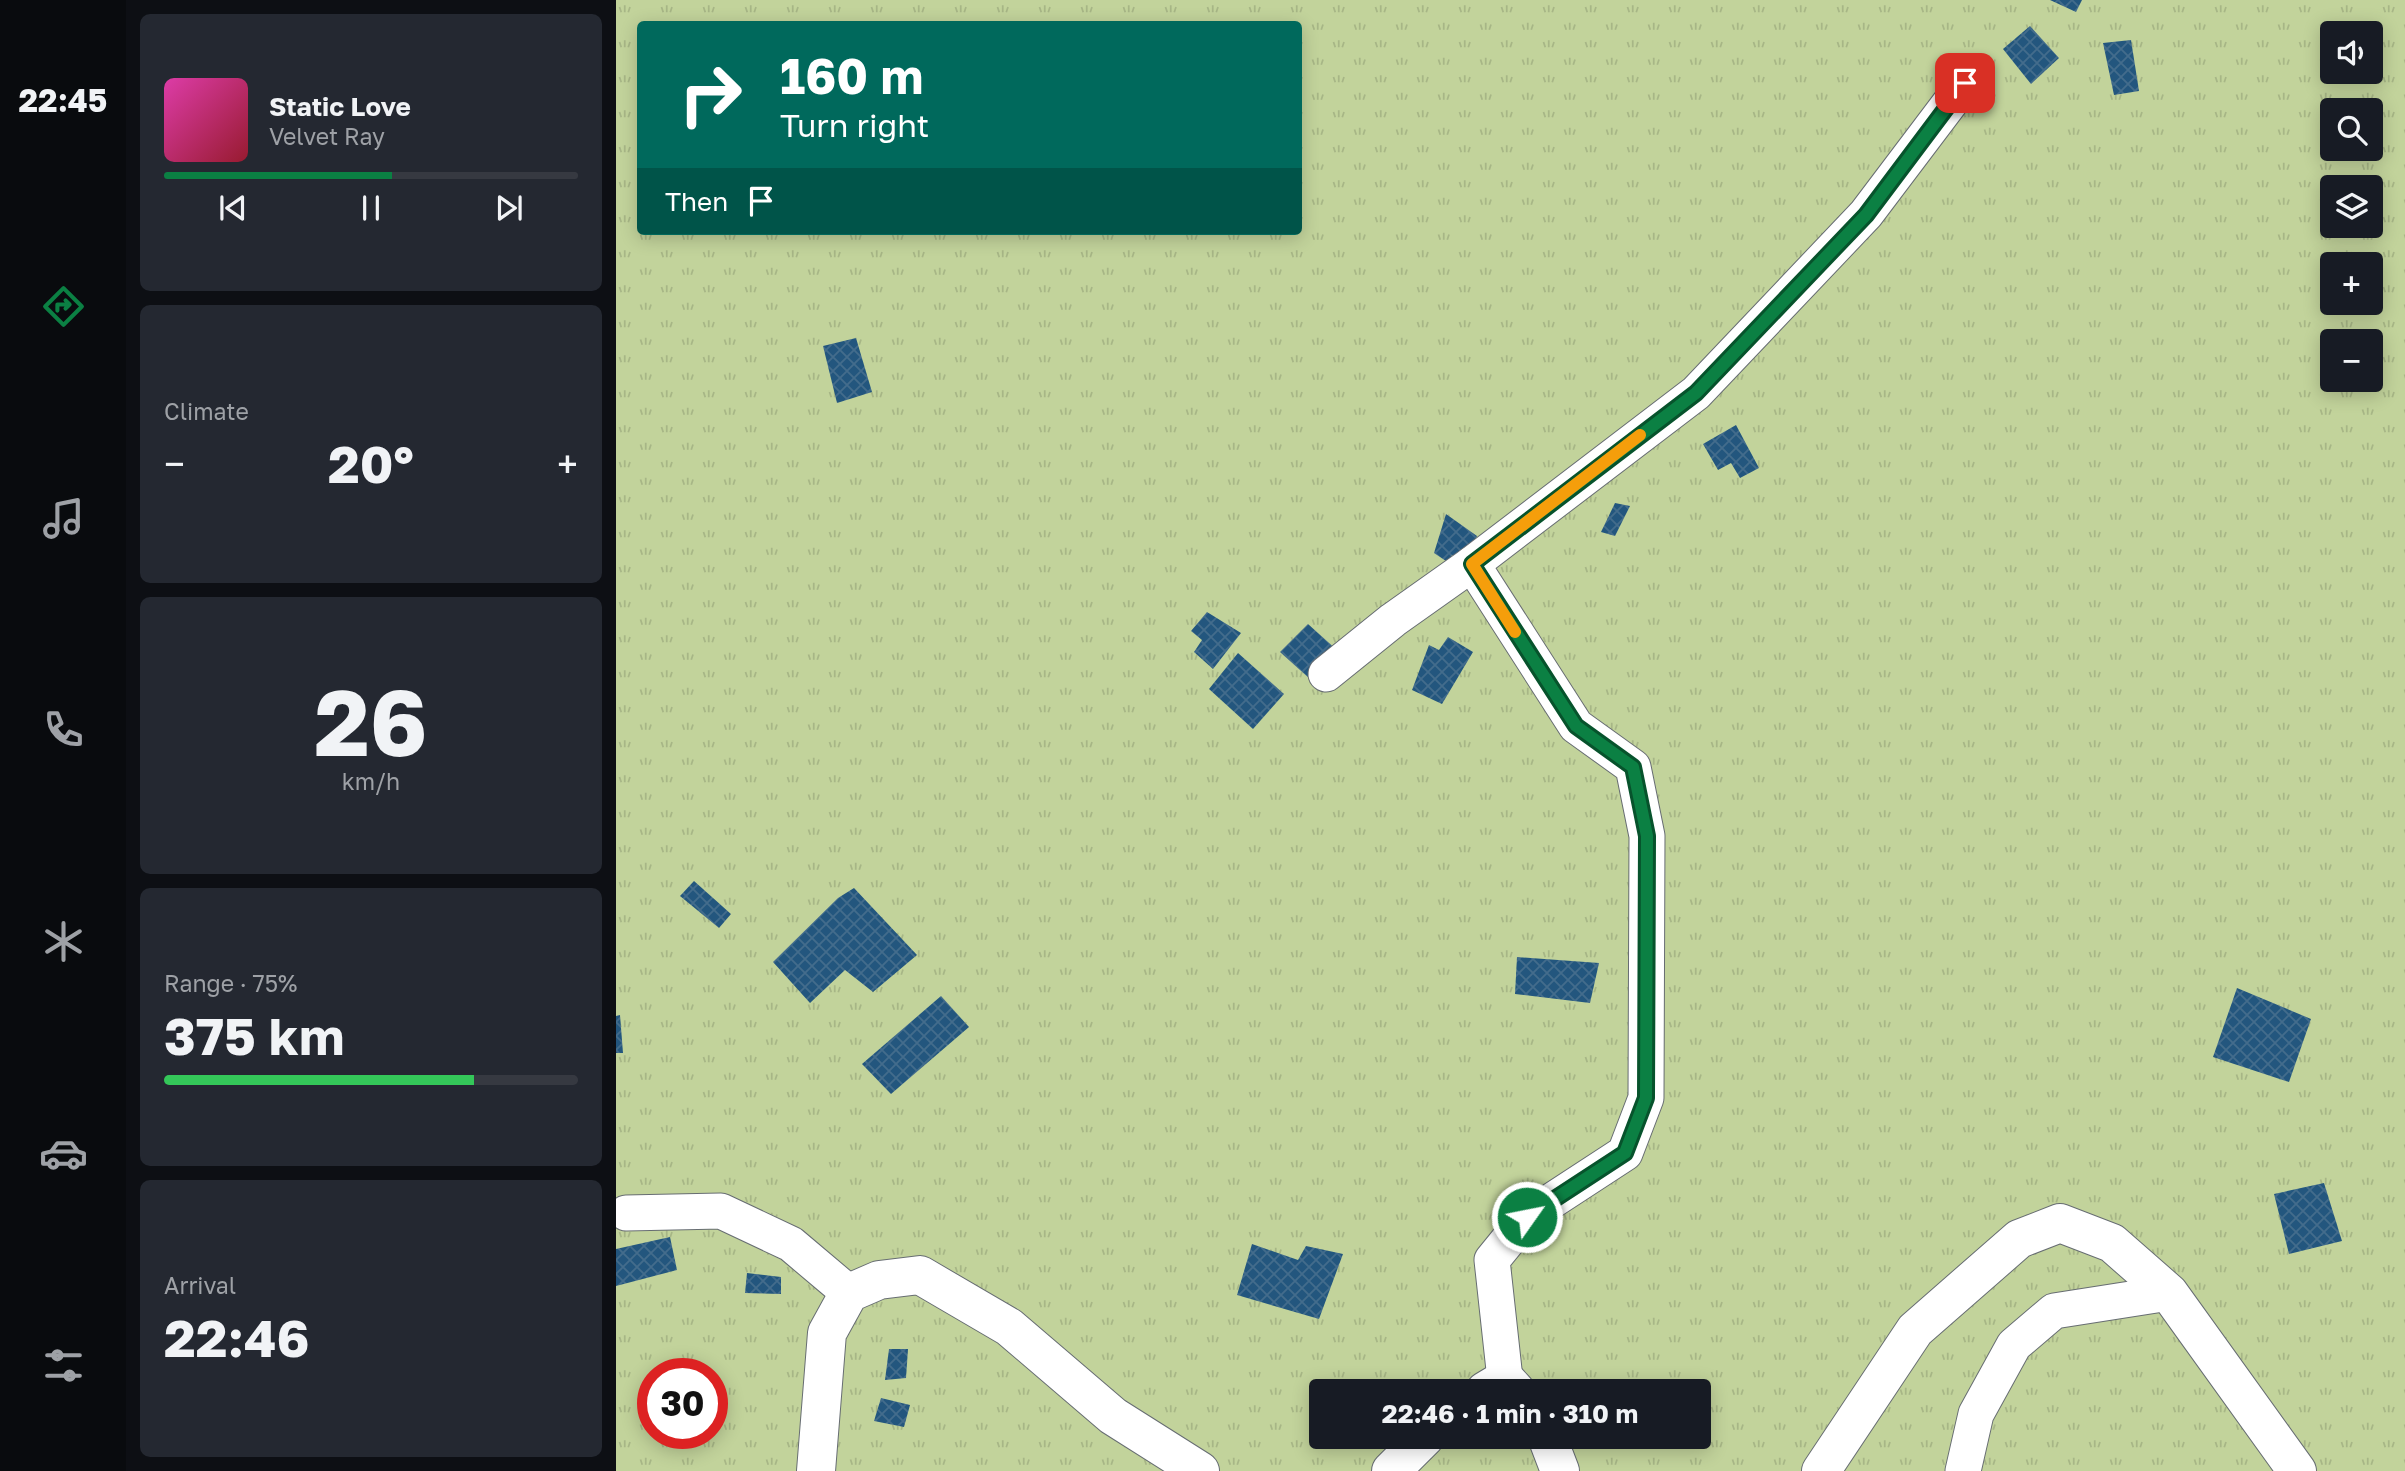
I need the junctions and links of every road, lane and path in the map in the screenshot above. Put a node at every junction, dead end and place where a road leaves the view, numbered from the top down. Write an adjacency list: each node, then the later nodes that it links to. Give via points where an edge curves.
1 (1965, 83): 2 (street, via 1866,215 1696,393)
2 (1472, 564): 3 (street); 7 (street, via 1576,726 1633,767 1647,836 1646,1098 1625,1153 1527,1217 1492,1260)
3 (1326, 674)
4 (626, 1213): 5 (street, via 721,1211 791,1244)
5 (849, 1293): 10 (street, via 827,1333); 11 (street, via 879,1279 920,1275 1009,1327 1113,1416)
6 (2169, 1293): 14 (street, via 2112,1243 2060,1223 2019,1239 1914,1330); 15 (street, via 2054,1311 2014,1345 1976,1414); 16 (street)
7 (1501, 1379)
8 (1413, 1449): 12 (street)
9 (1552, 1449): 13 (street)
10 (816, 1471)
11 (1200, 1471)
12 (1391, 1471)
13 (1560, 1471)
14 (1821, 1471)
15 (1963, 1471)
16 (2297, 1471)

